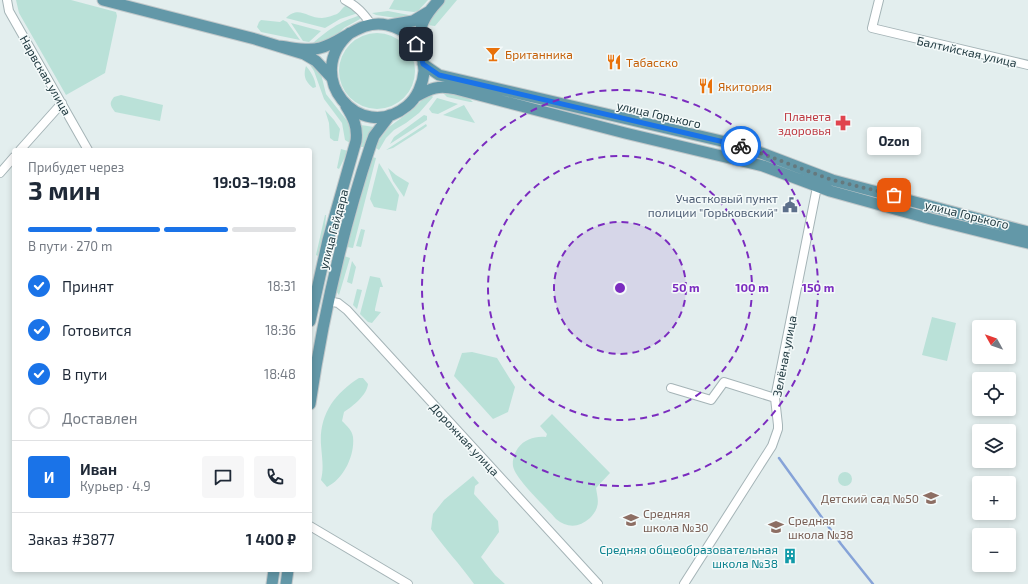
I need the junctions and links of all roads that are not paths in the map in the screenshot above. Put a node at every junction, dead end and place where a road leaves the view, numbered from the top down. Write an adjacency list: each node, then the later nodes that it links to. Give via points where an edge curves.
1 (7, 0): 18 (street, Нарвская улица, via 9,11)
2 (103, 0): 7 (main road, улица Горького)
3 (345, 0): 6 (street)
4 (439, 0): 8 (main road)
5 (879, 0): 15 (street, Балтийская улица, via 872,28)
6 (354, 3): 9 (street)
7 (130, 4): 12 (main road, улица Горького)
8 (428, 11): 10 (main road, via 413,21); 13 (main road, via 420,30)
9 (370, 24): 10 (main road, улица Горького); 11 (main road, улица Горького)
10 (390, 25): 13 (main road, улица Горького, via 404,32)
11 (350, 33): 12 (main road, улица Горького, via 319,49); 16 (main road, улица Горького, via 334,52)
12 (278, 46): 16 (main road, улица Горького, via 308,56)
13 (418, 49): 14 (main road, улица Горького)
14 (423, 64): 17 (main road, улица Горького, via 422,85); 25 (main road, улица Горького, via 439,75 743,146)
15 (1028, 65)
16 (331, 77): 19 (main road, улица Горького, via 338,95)
17 (415, 97): 20 (main road, улица Горького, via 400,111); 25 (main road, улица Горького, via 438,87 456,89)
18 (62, 103): 21 (street); 22 (street, Нарвская улица)
19 (346, 105): 20 (main road, улица Горького, via 369,116); 29 (main road, улица Гайдара, via 355,123 356,141 328,240)
20 (390, 115): 28 (main road, улица Гайдара, via 374,136 368,152)
21 (22, 148)
22 (87, 148)
23 (12, 159): 24 (street)
24 (0, 173)
25 (818, 181): 26 (main road, улица Горького); 27 (main road, улица Горького, via 830,191); 32 (street, Зелёная улица)
26 (1028, 232)
27 (1028, 243)
28 (328, 301): 31 (main road, улица Гайдара); 39 (street, Дорожная улица, via 338,303 347,310)
29 (312, 312)
30 (671, 388): 32 (street, via 711,400 724,382)
31 (312, 390)
32 (775, 398): 40 (street, Зелёная улица, via 778,429 772,446)
33 (312, 527): 38 (street)
34 (274, 572): 36 (main road)
35 (288, 572): 37 (main road)
36 (272, 584)
37 (286, 584)
38 (408, 584)
39 (598, 584)
40 (684, 584)

